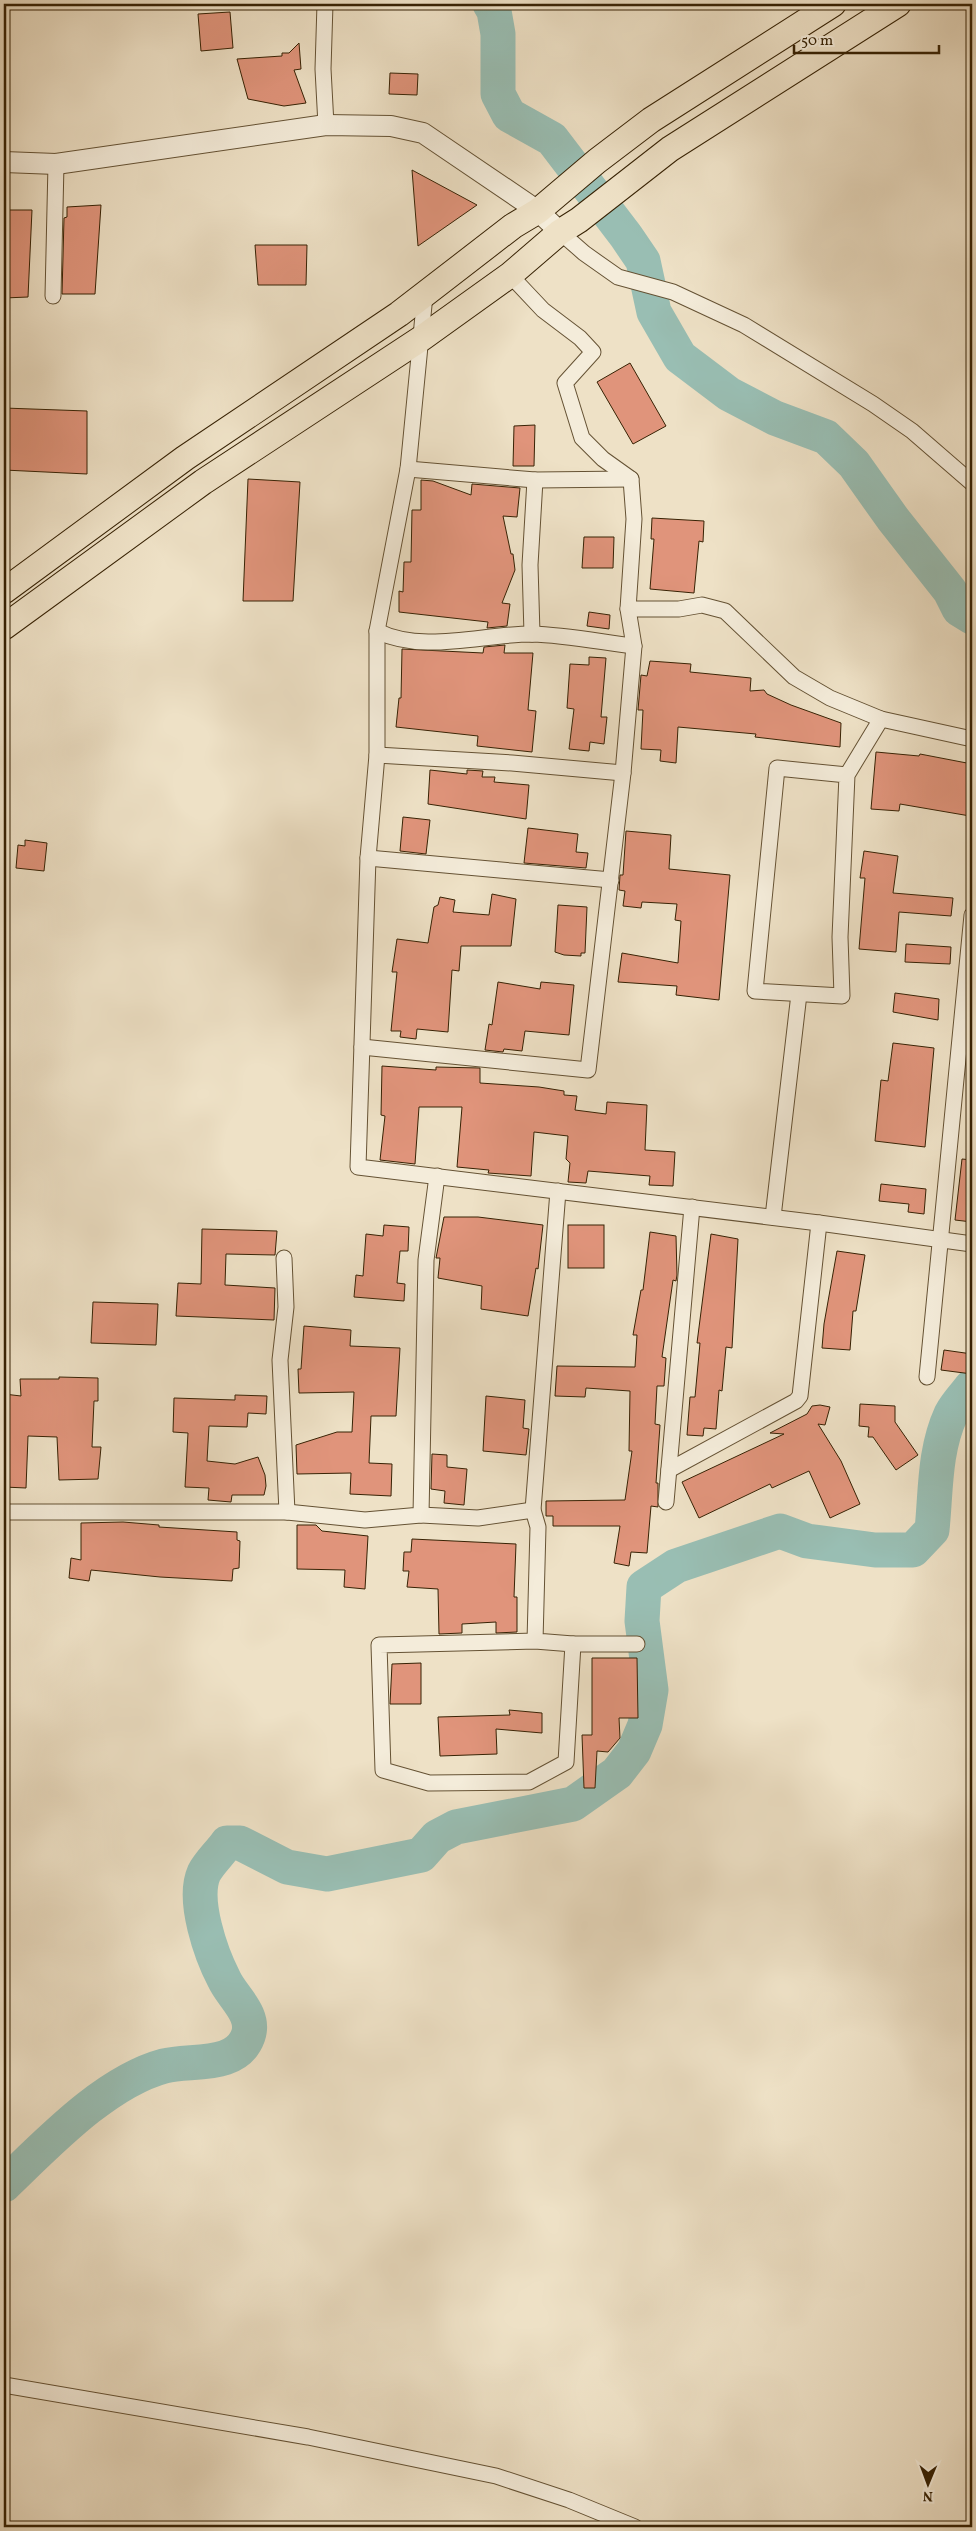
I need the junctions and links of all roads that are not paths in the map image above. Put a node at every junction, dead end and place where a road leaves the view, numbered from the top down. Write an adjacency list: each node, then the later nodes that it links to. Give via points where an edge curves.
1 (325, 4): 4 (street, via 323,69)
2 (833, 4): 7 (main road, via 651,120)
3 (898, 4): 8 (main road, via 670,149)
4 (326, 125): 6 (street); 7 (street, via 391,126 423,133)
5 (4, 162): 6 (street)
6 (56, 164): 11 (street)
7 (538, 212): 8 (street); 10 (main road, via 513,226)
8 (570, 226): 9 (main road); 16 (street, via 584,253 618,278 673,292 744,325 912,431)
9 (510, 275): 12 (main road); 14 (street, via 543,310 593,352 565,383 582,438 603,459)
10 (425, 294): 12 (street); 17 (main road, via 185,458)
11 (53, 296)
12 (422, 338): 13 (street); 19 (main road, via 203,482)
13 (408, 469): 15 (street); 20 (street)
14 (631, 478): 15 (street); 18 (street, via 634,518)
15 (535, 480): 21 (street, via 530,565)
16 (972, 483)
17 (4, 591)
18 (628, 609): 22 (street); 23 (street, via 702,606 725,611 794,677 830,698)
19 (4, 627)
20 (377, 632): 21 (street, via 392,639 432,641); 25 (street)
21 (532, 634): 22 (street)
22 (634, 646): 26 (street)
23 (881, 719): 24 (street); 27 (street)
24 (972, 739)
25 (377, 755): 26 (street); 28 (street)
26 (623, 773): 29 (street)
27 (847, 775): 32 (street, via 840,937 842,996); 32 (street, via 777,768 755,991)
28 (368, 858): 29 (street); 33 (street)
29 (610, 880): 33 (street, via 588,1070)
30 (972, 915): 31 (street)
31 (968, 993): 39 (street)
32 (799, 994): 37 (street)
33 (362, 1047): 34 (street, via 358,1167)
34 (437, 1176): 35 (street); 48 (street, via 426,1260)
35 (558, 1191): 36 (street); 45 (street)
36 (692, 1207): 37 (street); 43 (street)
37 (773, 1217): 38 (street)
38 (819, 1223): 39 (street); 43 (street, via 800,1396)
39 (940, 1240): 40 (street); 42 (street)
40 (972, 1244)
41 (284, 1258): 47 (street, via 286,1307 280,1360)
42 (927, 1377)
43 (668, 1470): 44 (street)
44 (666, 1502)
45 (533, 1510): 48 (street, via 478,1518); 49 (street, via 538,1527)
46 (4, 1512): 47 (street)
47 (287, 1512): 48 (street, via 365,1520)
48 (421, 1515)
49 (535, 1641): 50 (street); 50 (street, via 379,1645 383,1770 429,1783 529,1782 566,1762)
50 (573, 1644): 51 (street)
51 (637, 1644)
52 (4, 2385): 53 (street, via 308,2437 496,2476 569,2500)
53 (635, 2527)

